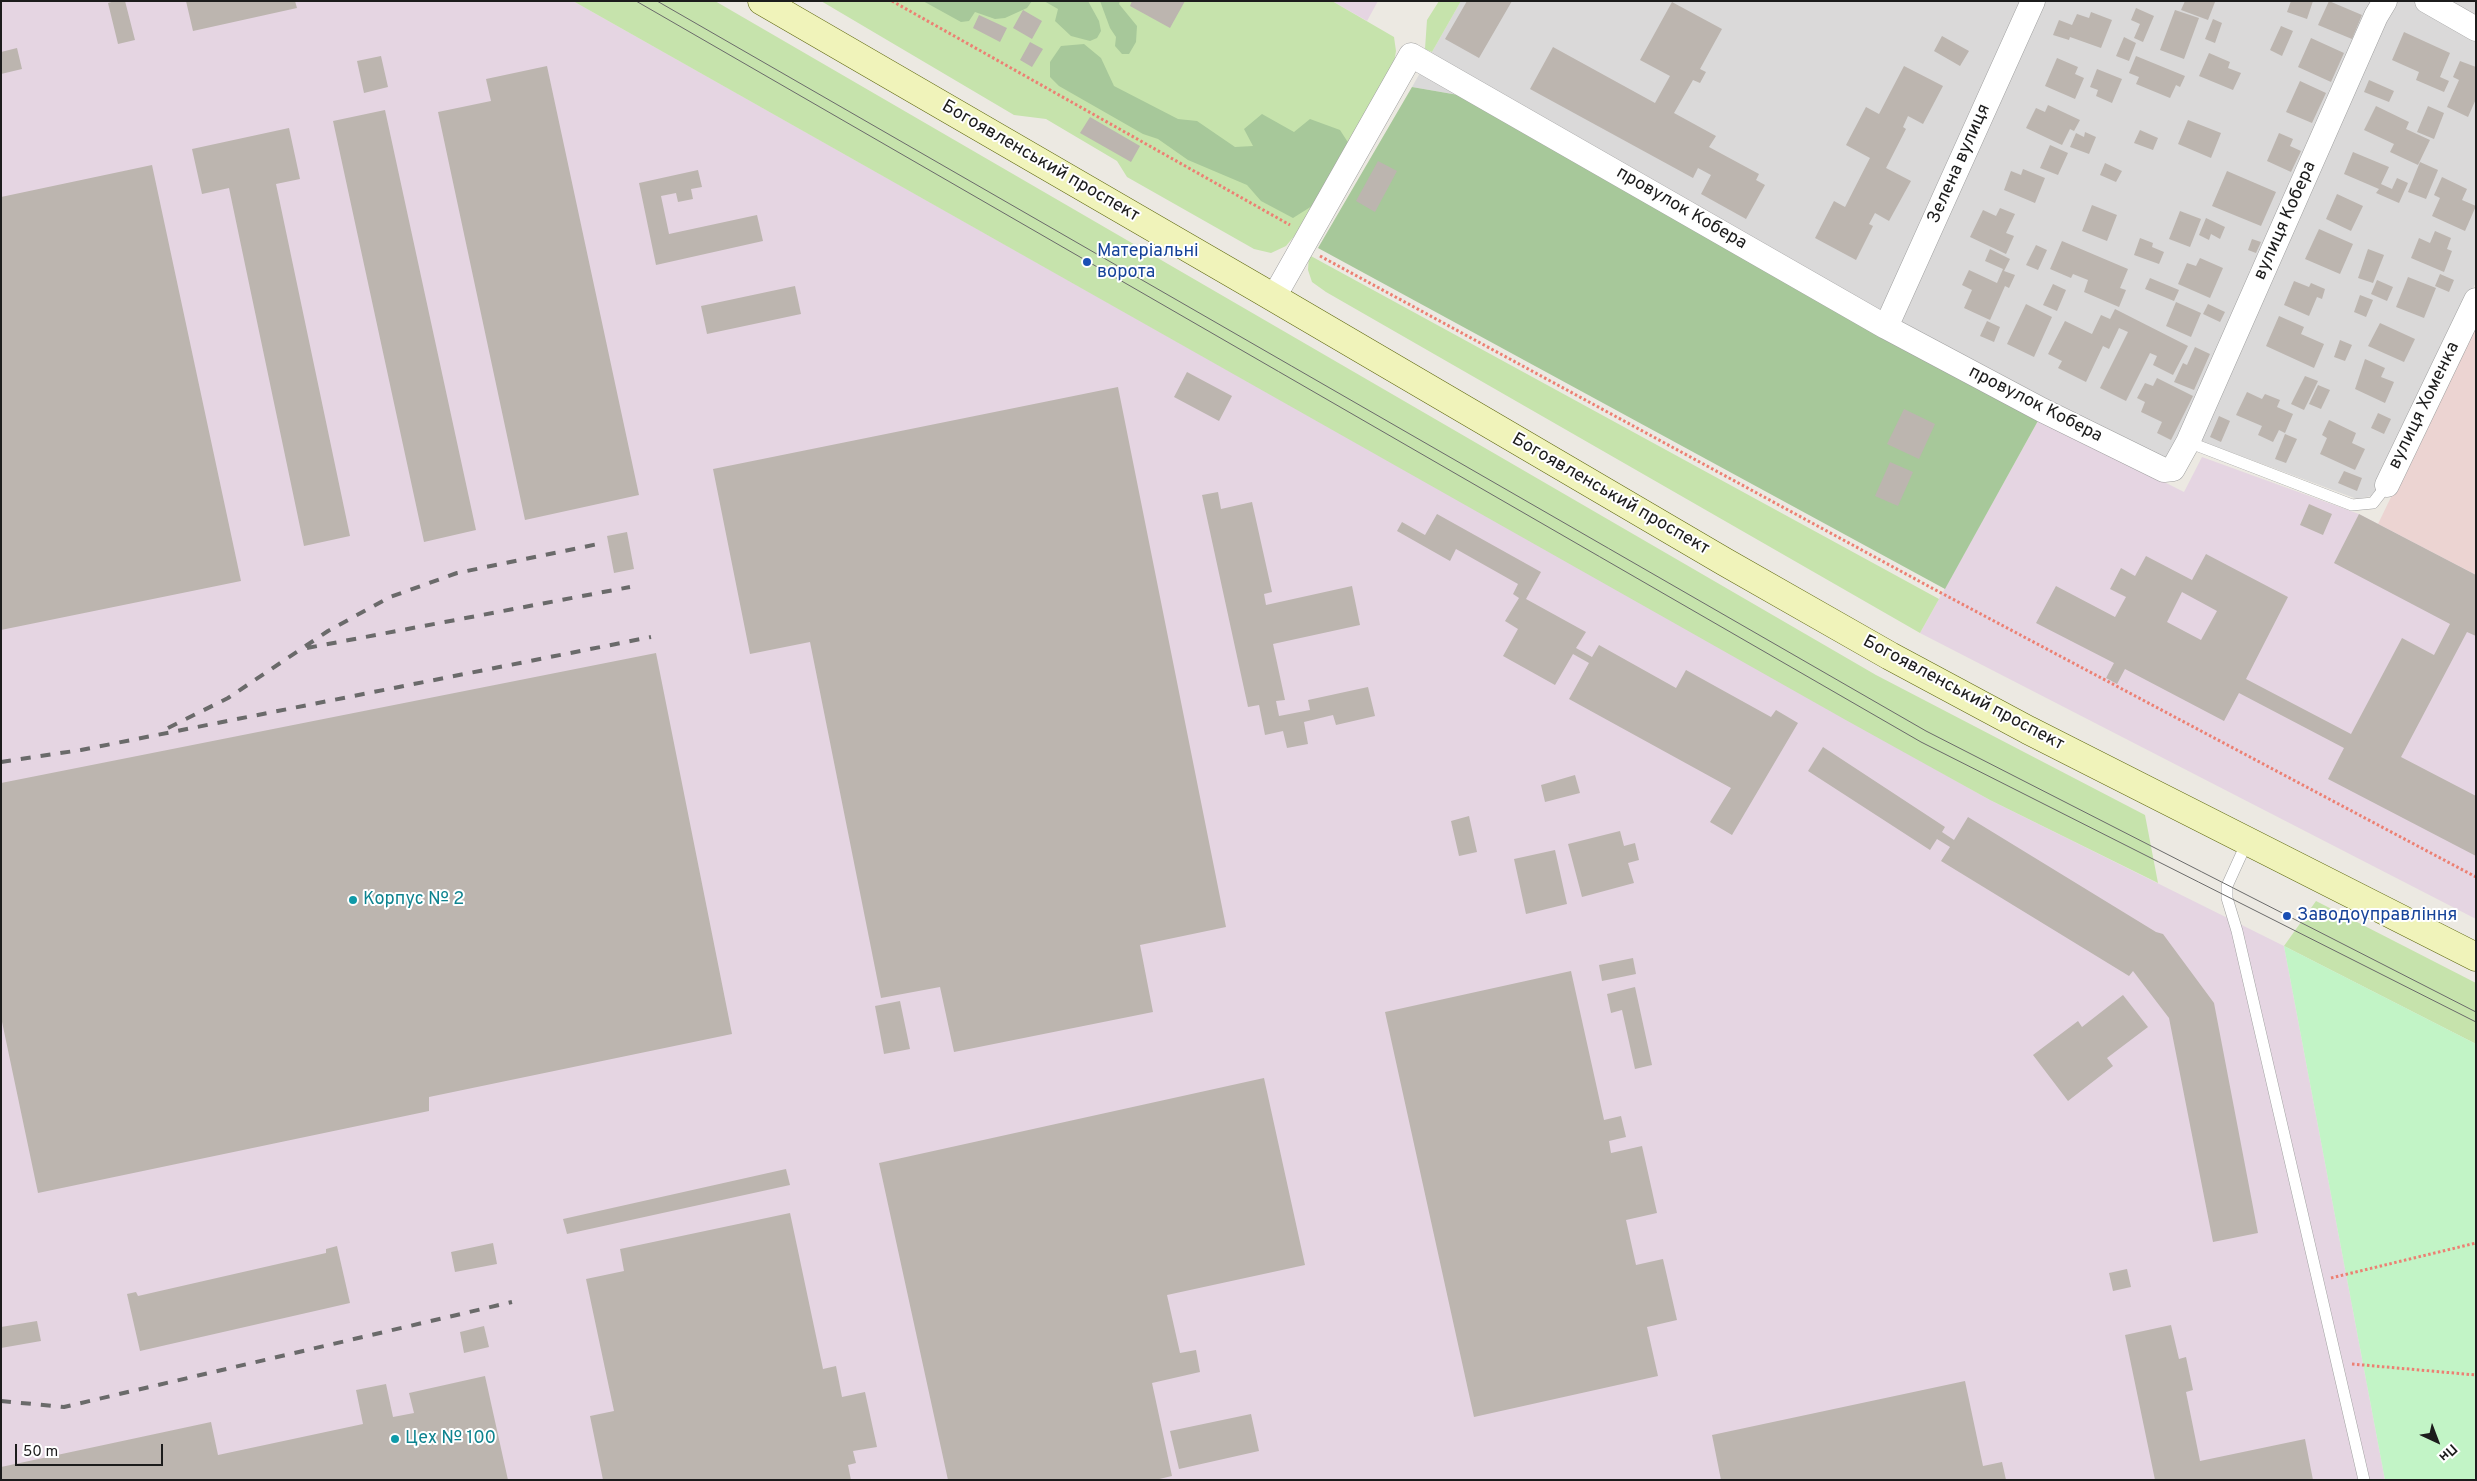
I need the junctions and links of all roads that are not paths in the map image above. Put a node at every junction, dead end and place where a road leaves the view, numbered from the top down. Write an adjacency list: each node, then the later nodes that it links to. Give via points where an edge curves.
1 (762, 1): 6 (main road, Богоявленський проспект)
2 (2033, 1): 8 (street, Зелена вулиця)
3 (2386, 1): 9 (street, вулиця Кобера, via 2376,16)
4 (2428, 1): 5 (street)
5 (2476, 29)
6 (1274, 297): 8 (street, провулок Кобера, via 1411,55); 11 (main road, Богоявленський проспект, via 1882,651)
7 (2476, 300): 10 (street, вулиця Хоменка)
8 (1886, 327): 9 (street, провулок Кобера, via 2164,470 2173,469)
9 (2188, 442): 10 (lane, via 2352,505 2373,503)
10 (2387, 485)
11 (2247, 842): 12 (main road, Богоявленський проспект); 13 (lane, via 2227,886 2227,898)
12 (2476, 957)
13 (2364, 1480)

